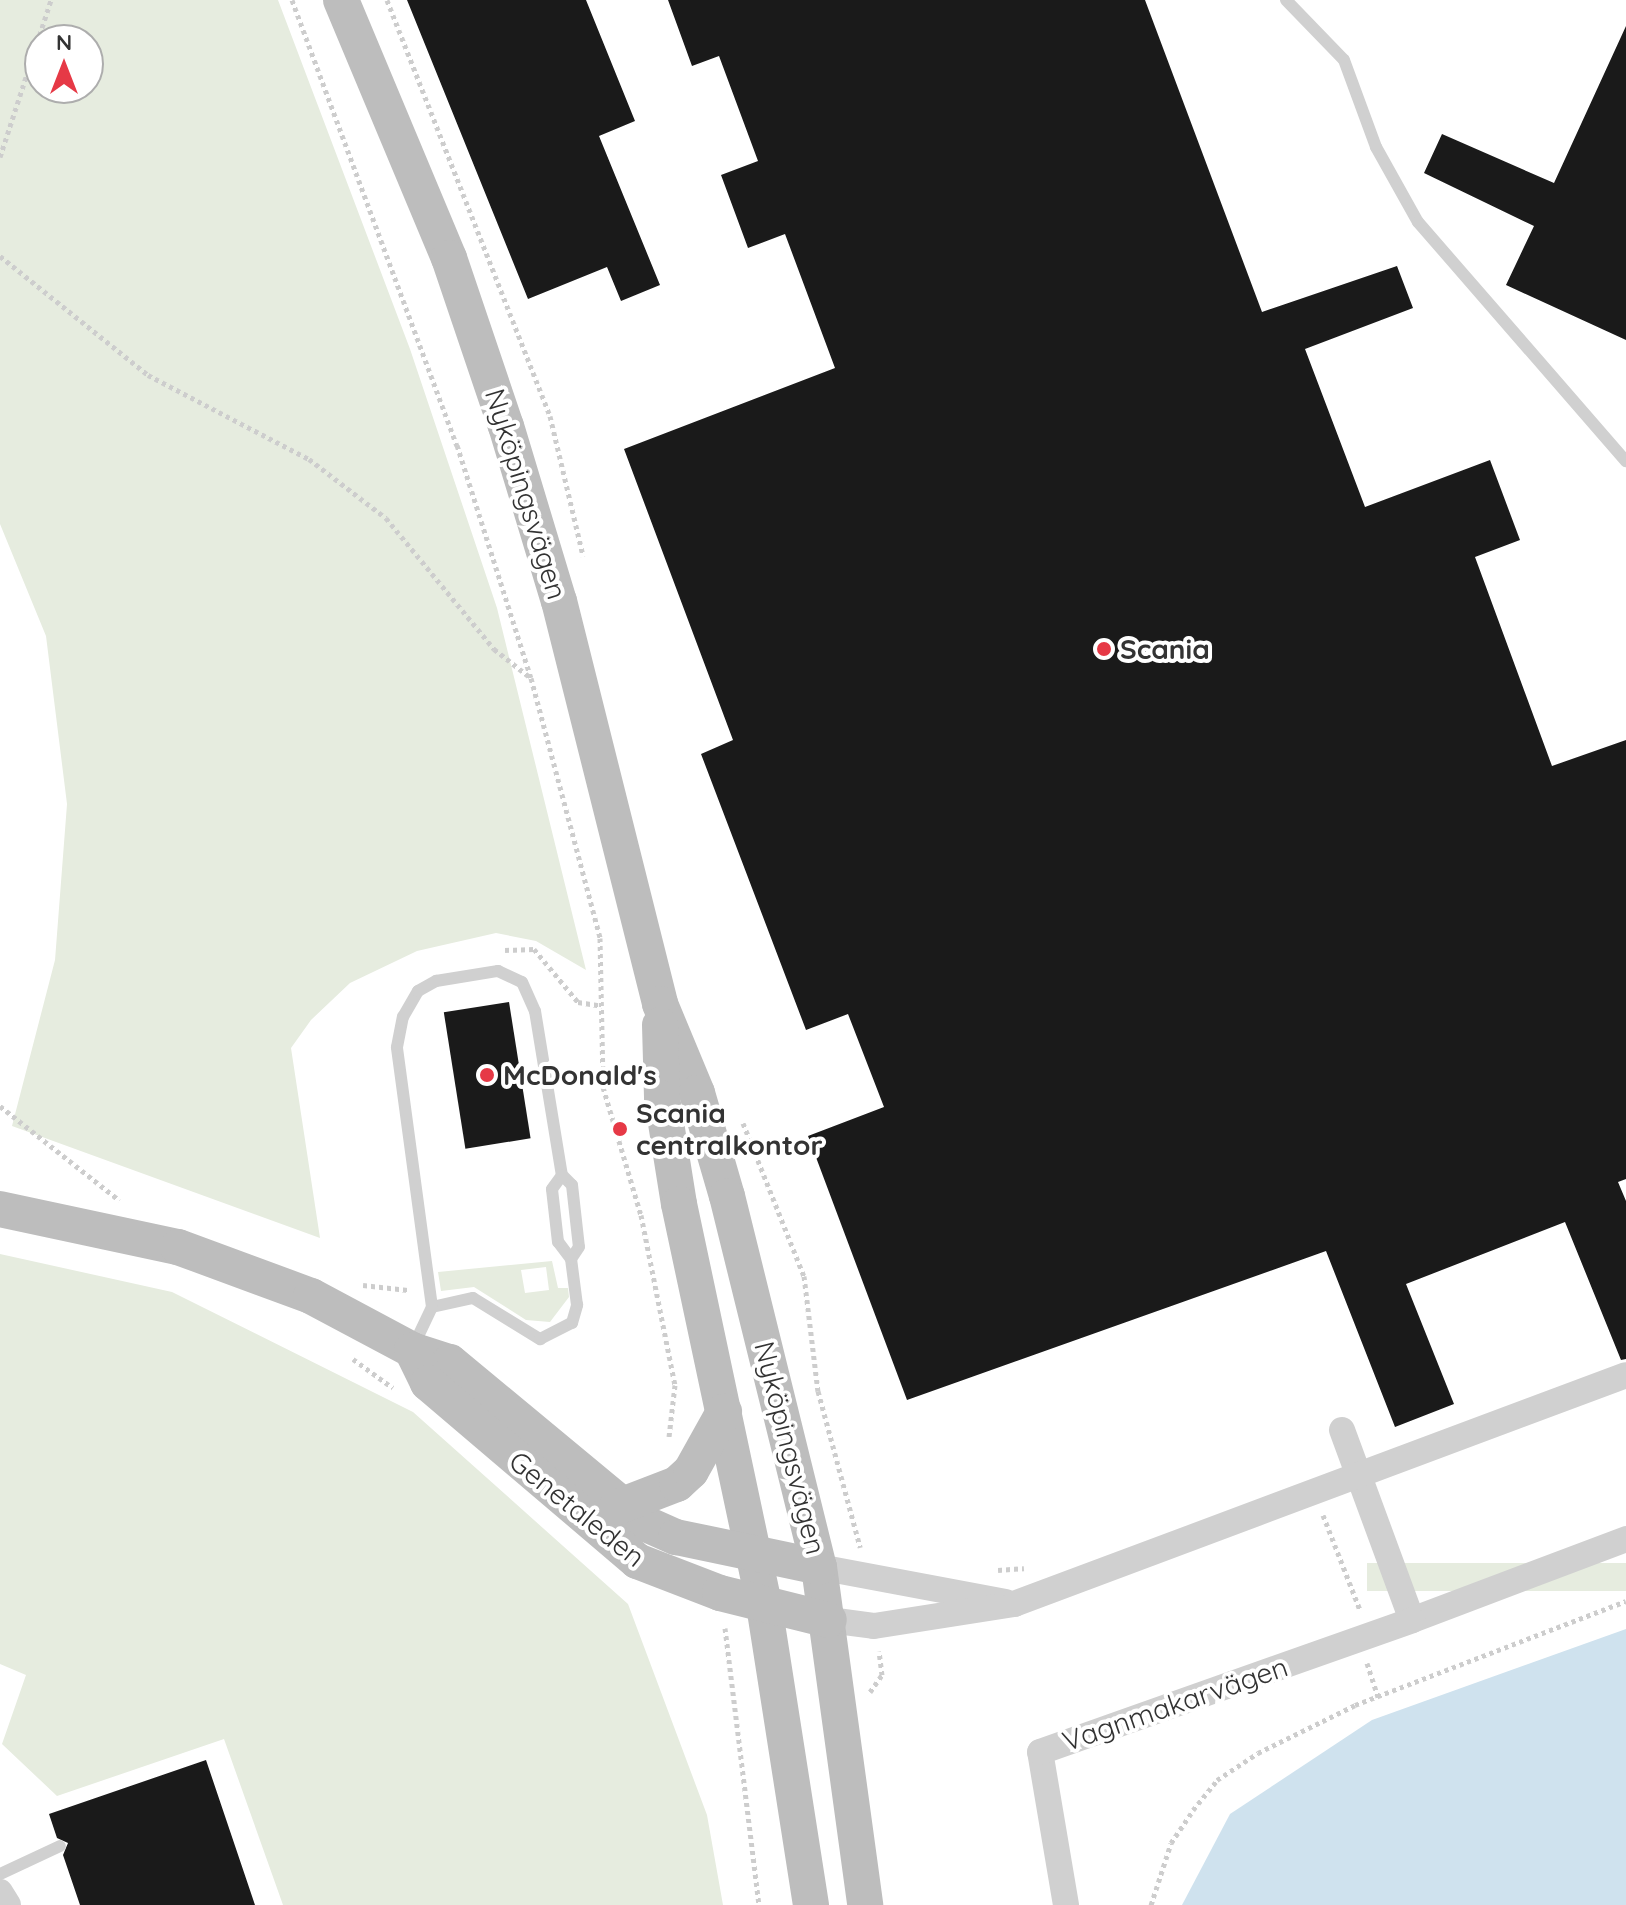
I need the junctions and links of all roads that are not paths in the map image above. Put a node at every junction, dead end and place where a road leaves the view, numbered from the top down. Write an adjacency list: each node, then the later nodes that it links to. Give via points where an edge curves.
1 (341, 0): 4 (main road, Nyköpingsvägen, via 449,258 506,426 559,601)
2 (1286, 0): 3 (lane, via 1344,60 1376,147 1418,222)
3 (1626, 461)
4 (660, 1004): 11 (main road, Nyköpingsvägen, via 662,1098); 17 (main road, Nyköpingsvägen, via 697,1093 727,1196)
5 (562, 1175): 7 (lane, via 572,1185 579,1247); 7 (lane, via 552,1189 558,1242); 8 (lane, via 535,1011 522,982 498,971 436,981 418,991 403,1017 396,1074)
6 (0, 1209): 9 (main road, Genetaleden, via 178,1247 311,1296)
7 (571, 1259): 8 (lane, via 577,1305 572,1323 549,1338 530,1336 473,1298)
8 (432, 1307): 9 (lane)
9 (412, 1350): 14 (main road, Genetaleden, via 450,1362); 19 (main road, Genetaleden, via 428,1383 610,1543 659,1572)
10 (1626, 1375): 13 (street)
11 (724, 1412): 14 (main road, via 691,1471 653,1498); 16 (main road, Nyköpingsvägen)
12 (1342, 1430): 13 (street)
13 (1360, 1475): 18 (street); 21 (street)
14 (617, 1507): 16 (main road, Genetaleden, via 676,1537)
15 (1626, 1539): 21 (street, Vagnmakarvägen)
16 (755, 1556): 17 (main road, Genetaleden); 19 (main road, Nyköpingsvägen)
17 (819, 1567): 18 (street); 20 (main road, Nyköpingsvägen)
18 (1014, 1604): 20 (street, via 874,1626)
19 (764, 1605): 20 (main road, Genetaleden); 26 (main road, Nyköpingsvägen)
20 (829, 1620): 27 (main road, Nyköpingsvägen)
21 (1412, 1620): 28 (street, Vagnmakarvägen, via 1040,1752)
22 (60, 1846): 23 (lane)
23 (0, 1874)
24 (0, 1892): 25 (street)
25 (8, 1905)
26 (811, 1905)
27 (865, 1905)
28 (1066, 1905)

